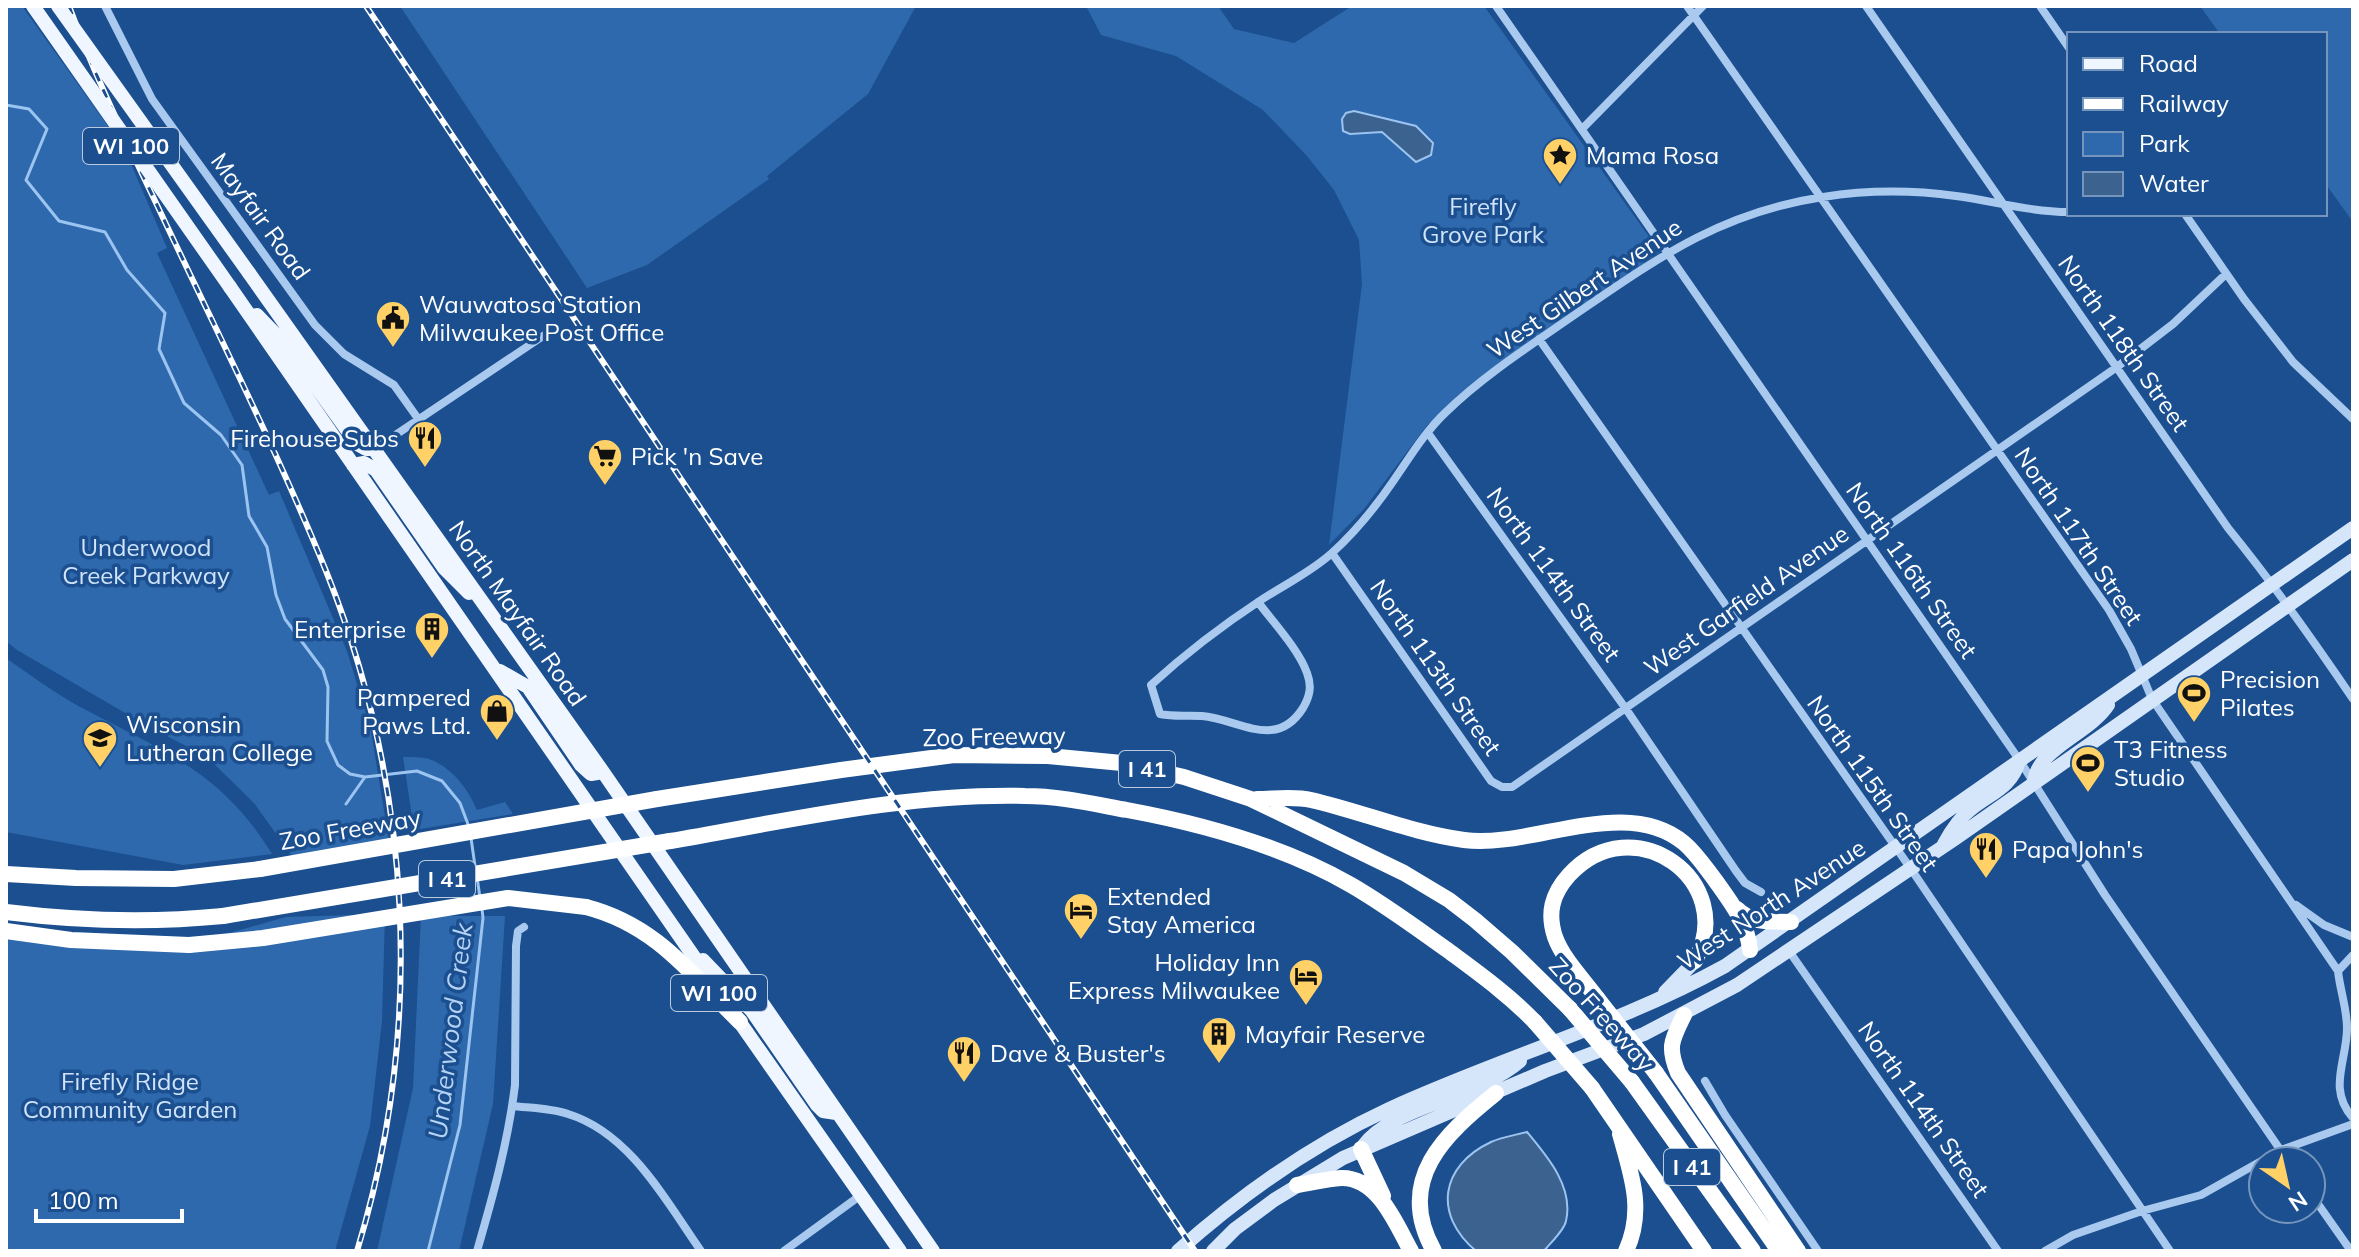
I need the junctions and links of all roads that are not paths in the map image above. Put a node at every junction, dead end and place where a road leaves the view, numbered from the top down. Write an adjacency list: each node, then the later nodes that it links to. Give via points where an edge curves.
1 (33, 6): 17 (main road, North Mayfair Road / WI 100, bridge)
2 (58, 6): 24 (main road, North Mayfair Road / WI 100, bridge)
3 (105, 6): 22 (street, Mayfair Road, via 152,99 315,325 344,354 394,385)
4 (1496, 6): 10 (street, North 116th Street)
5 (1703, 6): 8 (street)
6 (1866, 6): 12 (street, North 118th Street)
7 (2040, 6): 9 (street)
8 (1690, 10): 10 (street); 11 (street, North 117th Street)
9 (2067, 45)
10 (1582, 129): 15 (street, North 116th Street)
11 (1821, 197): 12 (street, West Gilbert Avenue, via 1913,192); 15 (street, West Gilbert Avenue, via 1746,215); 25 (street, North 117th Street)
12 (2003, 206): 13 (street, West Gilbert Avenue); 20 (street, North 118th Street)
13 (2067, 212)
14 (2186, 216): 16 (street)
15 (1667, 252): 19 (street, West Gilbert Avenue); 28 (street, North 116th Street)
16 (2226, 274): 20 (street, West Garfield Avenue); 21 (street, via 2293,362)
17 (232, 289): 24 (main road, via 287,346 357,444); 26 (main road, North Mayfair Road / WI 100)
18 (555, 328): 22 (street)
19 (1539, 339): 23 (street, West Gilbert Avenue, via 1474,387); 35 (street, North 115th Street)
20 (2117, 367): 25 (street, West Garfield Avenue); 31 (street, North 118th Street)
21 (2353, 419)
22 (419, 420): 24 (street)
23 (1428, 433): 29 (street, West Gilbert Avenue); 41 (street, North 114th Street)
24 (375, 449): 26 (street); 34 (main road, North Mayfair Road / WI 100)
25 (1997, 451): 28 (street, West Garfield Avenue); 37 (street, North 117th Street, via 2109,610)
26 (353, 465): 34 (main road, via 364,463 376,470 444,568); 36 (main road, North Mayfair Road / WI 100)
27 (2353, 528): 31 (main road, West North Avenue)
28 (1867, 539): 35 (street, West Garfield Avenue); 42 (street, North 116th Street)
29 (1332, 553): 32 (street, West Gilbert Avenue); 45 (street, North 113th Street, via 1491,781 1502,787)
30 (2353, 560): 33 (main road, West North Avenue)
31 (2271, 585): 33 (street, North 118th Street); 37 (main road, West North Avenue)
32 (1258, 602): 32 (street, West Gilbert Avenue, via 1306,669 1308,699 1297,716 1267,732 1203,716 1160,714 1151,685)
33 (2288, 605): 39 (main road, West North Avenue); 40 (street, North 118th Street)
34 (491, 615): 43 (main road, North Mayfair Road / WI 100)
35 (1741, 629): 41 (street, West Garfield Avenue); 48 (street, North 115th Street)
36 (496, 669): 43 (main road, via 528,687 581,765 591,774); 59 (main road, North Mayfair Road / WI 100)
37 (2142, 676): 38 (main road, West North Avenue); 39 (street, North 117th Street)
38 (2114, 694): 42 (main road, West North Avenue); 44 (main road, via 2102,714 2041,761)
39 (2152, 699): 44 (main road, West North Avenue); 52 (street, North 117th Street)
40 (2353, 699)
41 (1626, 709): 45 (street, West Garfield Avenue); 51 (street, North 114th Street, via 1736,871 1751,889)
42 (2020, 761): 44 (street, North 116th Street); 47 (main road, via 2012,780 1968,811); 48 (main road, West North Avenue)
43 (603, 772): 73 (main road, North Mayfair Road / WI 100)
44 (2034, 783): 47 (main road, West North Avenue); 78 (street, North 116th Street)
45 (1517, 785)
46 (1251, 799): 50 (highway, Zoo Freeway / I 41, bridge, via 1122,763 954,755 657,799 260,869 174,879); 53 (highway, via 1308,799 1478,841 1639,824 1683,842); 98 (highway, Zoo Freeway / I 41, bridge, via 1404,873 1449,900 1512,952 1632,1082)
47 (1942, 848): 49 (main road, West North Avenue)
48 (1895, 849): 49 (street, North 115th Street); 55 (main road, West North Avenue)
49 (1911, 869): 61 (main road, West North Avenue); 84 (street, North 115th Street)
50 (6, 874)
51 (1761, 892)
52 (2292, 902): 58 (street, via 2324,925); 64 (street, North 117th Street)
53 (1732, 904): 55 (highway, via 1750,919); 60 (highway)
54 (6, 912): 75 (highway, I 41, bridge, via 128,920 223,916 885,804 965,798 1082,801 1183,820 1310,864 1350,885 1505,994 1535,1022)
55 (1791, 922): 60 (main road, West North Avenue)
56 (524, 927): 72 (street, via 516,946)
57 (6, 931): 68 (highway, bridge, via 71,940 189,945 508,898 586,907 630,923 665,946)
58 (2353, 937)
59 (682, 941): 68 (main road, North Mayfair Road / WI 100); 73 (main road, via 752,1011 817,1105)
60 (1750, 950): 65 (main road, via 1748,964); 66 (main road, West North Avenue)
61 (1789, 951): 65 (main road, West North Avenue); 102 (street, North 114th Street)
62 (2353, 955): 64 (street)
63 (1695, 961): 66 (main road); 99 (highway, bridge, via 1705,929 1695,885 1651,850 1627,846 1598,852 1557,888 1551,907 1556,941 1656,1073)
64 (2338, 971): 74 (street, North 117th Street, via 2347,1025 2338,1079)
65 (1730, 989): 67 (main road, West North Avenue)
66 (1652, 1004): 69 (main road, West North Avenue)
67 (1684, 1015): 71 (main road, West North Avenue); 100 (highway, via 1671,1045 1678,1073)
68 (740, 1022): 83 (main road, North Mayfair Road / WI 100)
69 (1529, 1053): 77 (main road, West North Avenue); 80 (main road, via 1478,1088 1389,1123)
70 (1705, 1081): 101 (street)
71 (1496, 1093): 80 (main road, West North Avenue); 95 (highway, via 1447,1135 1426,1171 1422,1220)
72 (512, 1106): 88 (street); 89 (street, via 571,1114 595,1125 640,1167)
73 (836, 1113): 92 (main road, North Mayfair Road / WI 100)
74 (2353, 1118)
75 (1616, 1120): 96 (highway, via 1636,1191); 97 (highway, I 41)
76 (2353, 1124): 79 (street)
77 (1352, 1127): 80 (main road); 87 (main road, West North Avenue, via 1285,1167)
78 (2278, 1145)
79 (2295, 1145)
80 (1361, 1149): 82 (main road, West North Avenue); 86 (highway)
81 (2247, 1169): 84 (street, via 2201,1195)
82 (1297, 1185): 86 (highway, via 1338,1178 1359,1181 1374,1191); 93 (main road, West North Avenue)
83 (861, 1195): 90 (street); 91 (main road, North Mayfair Road / WI 100)
84 (2142, 1211): 103 (street, via 2073,1235); 104 (street, North 115th Street)
85 (2327, 1217): 105 (street)
86 (1397, 1226): 94 (highway)
87 (1184, 1248)
88 (477, 1251)
89 (701, 1251)
90 (784, 1251)
91 (900, 1251)
92 (933, 1251)
93 (1213, 1251)
94 (1411, 1251)
95 (1434, 1251)
96 (1626, 1251)
97 (1704, 1251)
98 (1753, 1251)
99 (1779, 1251)
100 (1798, 1251)
101 (1818, 1251)
102 (1998, 1251)
103 (2045, 1251)
104 (2170, 1251)
105 (2351, 1251)

